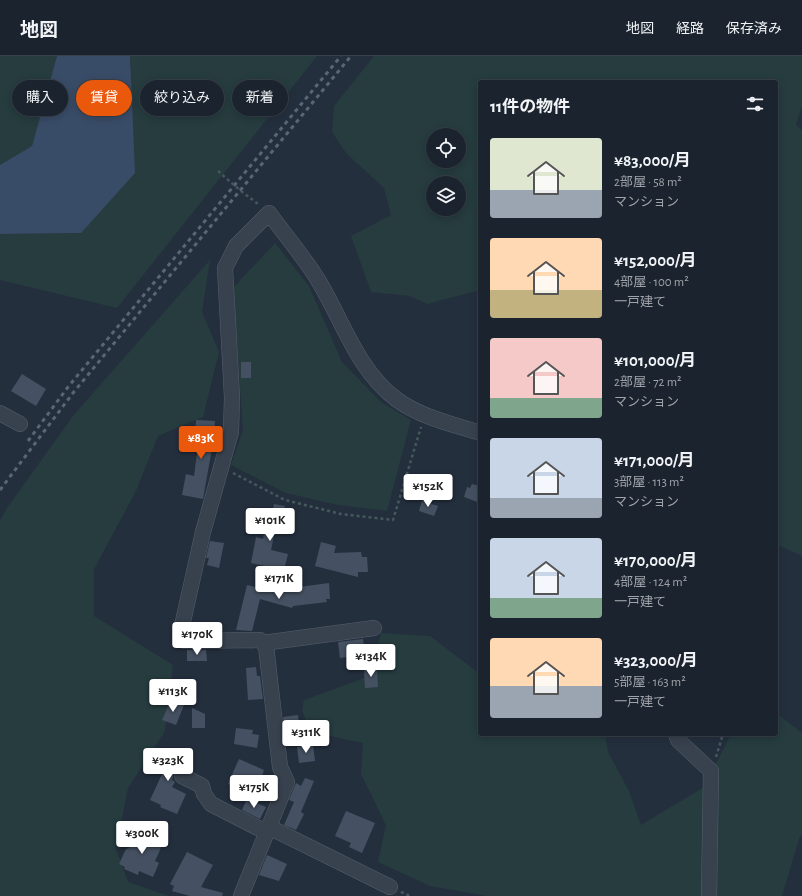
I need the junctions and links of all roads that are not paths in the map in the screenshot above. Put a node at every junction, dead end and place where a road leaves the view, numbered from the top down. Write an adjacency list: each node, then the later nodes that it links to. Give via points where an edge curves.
1 (0, 413): 2 (street)
2 (20, 424)
3 (478, 432): 5 (street, via 425,415 395,399 374,377 356,350 318,279 269,213 236,246 225,268 232,398 231,432 203,532 182,626 184,641 260,640)
4 (374, 628): 5 (street)
5 (263, 643): 8 (street, via 266,646 280,767 287,782)
6 (677, 736): 11 (street, via 711,771)
7 (182, 776): 8 (street, via 202,786 211,804)
8 (268, 830): 9 (street); 10 (street)
9 (390, 887)
10 (241, 896)
11 (709, 896)

